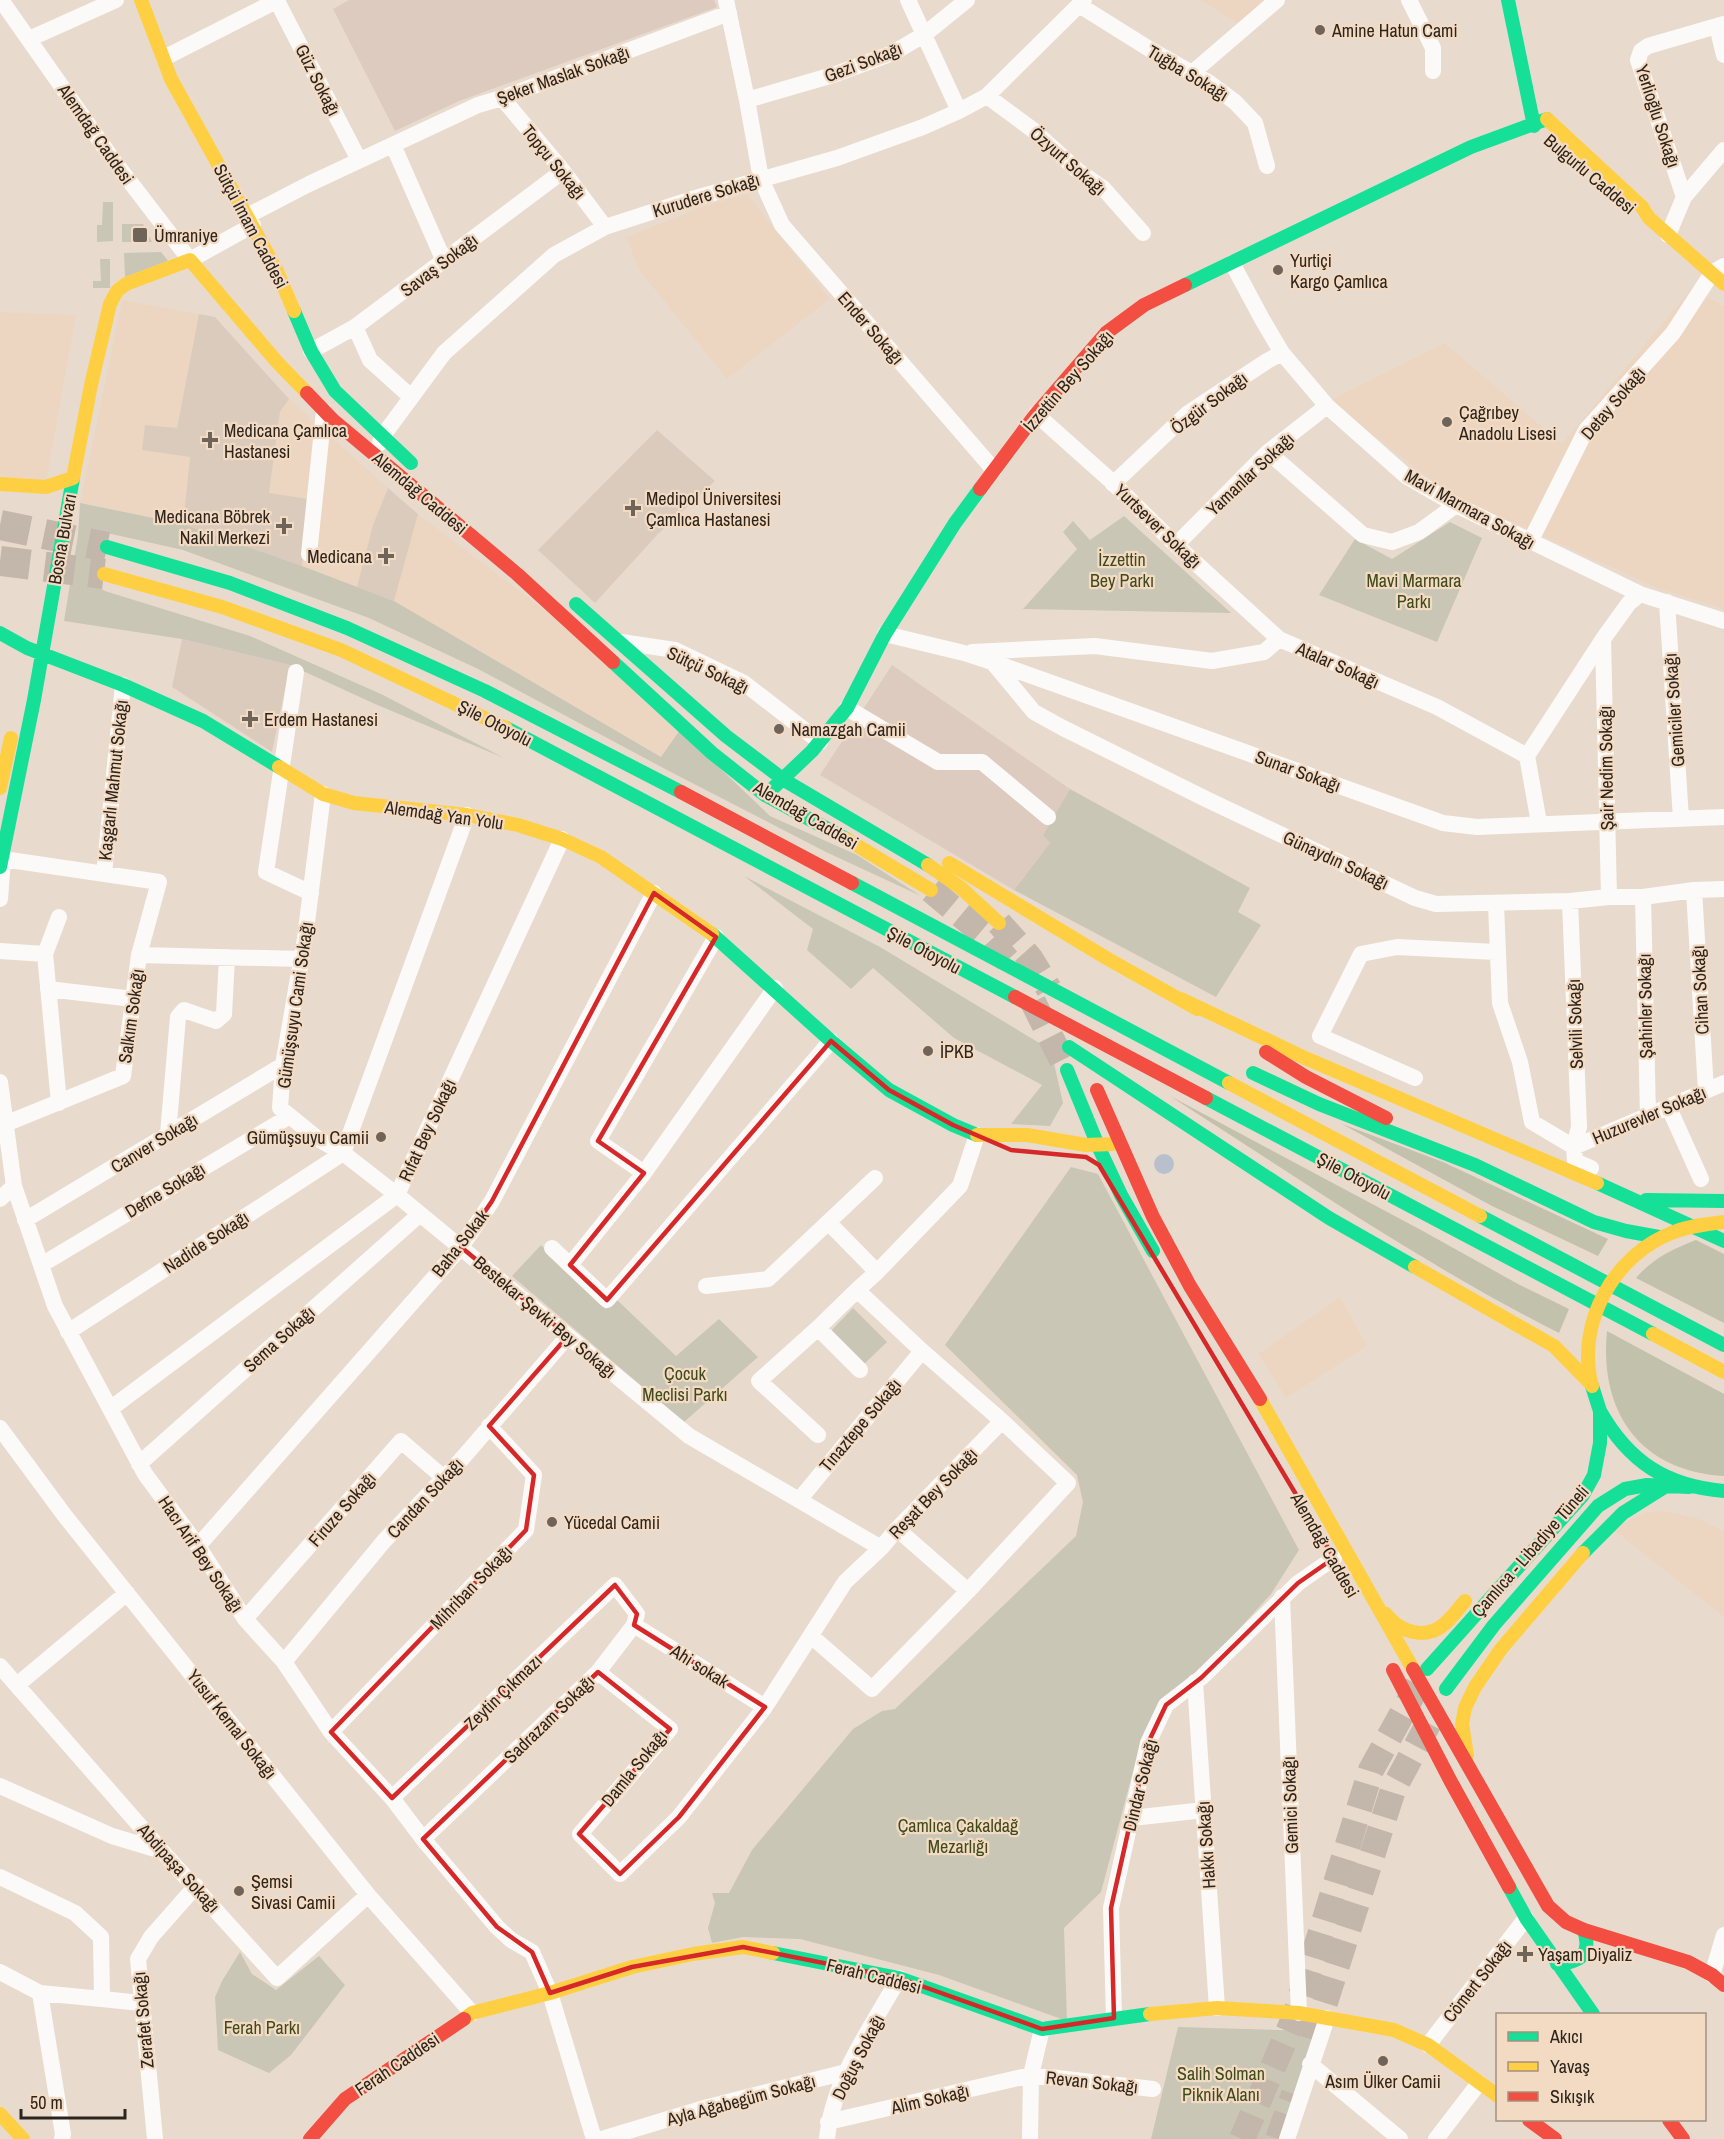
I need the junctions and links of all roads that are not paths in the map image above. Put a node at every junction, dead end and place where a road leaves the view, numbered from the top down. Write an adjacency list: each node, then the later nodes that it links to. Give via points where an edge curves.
1 (1, 0): 15 (street, Alemdağ Caddesi)
2 (116, 0): 15 (street)
3 (141, 0): 17 (main road, Sütçü İmam Caddesi)
4 (278, 0): 17 (street); 28 (street, Güz Sokağı)
5 (908, 0): 14 (street)
6 (967, 0): 14 (street, Gezi Sokağı)
7 (1277, 0): 19 (street)
8 (1409, 0): 18 (street, via 1433,48)
9 (1508, 0): 25 (main road)
10 (1519, 0): 24 (main road)
11 (1082, 3): 19 (street, Tuğba Sokağı); 20 (street, Kurudere Sokağı)
12 (728, 7): 21 (street, Şeker Maslak Sokağı); 22 (street, Şeker Maslak Sokağı)
13 (1720, 25): 16 (street); 32 (street, Yerlioğlu Sokağı, via 1648,46 1638,60)
14 (925, 34): 22 (street, Gezi Sokağı, via 873,61); 23 (street)
15 (29, 39): 38 (street, Alemdağ Caddesi, via 114,161)
16 (1724, 55)
17 (164, 58): 34 (main road, Sütçü İmam Caddesi, via 171,79)
18 (1433, 71)
19 (1192, 73): 29 (street, Tuğba Sokağı, via 1235,102 1255,123)
20 (987, 96): 23 (street, Kurudere Sokağı); 36 (street, Özyurt Sokağı, via 1103,188)
21 (502, 98): 26 (street, Şeker Maslak Sokağı, via 478,105); 30 (street, Topçu Sokağı)
22 (747, 100): 31 (street, Şeker Maslak Sokağı)
23 (959, 111): 31 (street, Kurudere Sokağı, via 866,148)
24 (1547, 119): 25 (main road, İzzettin Bey Sokağı); 33 (main road, Bulgurlu Caddesi, via 1642,207)
25 (1534, 126): 33 (main road, Bulgurlu Caddesi, via 1635,215); 40 (main road, İzzettin Bey Sokağı, via 1471,147)
26 (393, 145): 28 (street, Şeker Maslak Sokağı); 39 (street)
27 (1724, 150): 32 (street)
28 (359, 160): 34 (street, Şeker Maslak Sokağı)
29 (1267, 166)
30 (562, 171): 35 (street, Topçu Sokağı); 39 (street, Savaş Sokağı)
31 (761, 179): 35 (street, Kurudere Sokağı); 58 (street, Ender Sokağı, via 782,225)
32 (1684, 196): 37 (street)
33 (1648, 218): 37 (main road, Bulgurlu Caddesi)
34 (250, 220): 38 (street, Şeker Maslak Sokağı); 42 (main road, Sütçü İmam Caddesi)
35 (605, 226): 50 (street, Kurudere Sokağı, via 554,255 444,352)
36 (1143, 233)
37 (1668, 235): 41 (main road, Bulgurlu Caddesi)
38 (190, 260): 46 (main road, Alemdağ Caddesi); 59 (main road, Bosna Bulvarı, via 126,284 110,304)
39 (444, 261): 43 (street, Savaş Sokağı)
40 (1232, 263): 48 (street, Mavi Marmara Sokağı); 53 (main road, İzzettin Bey Sokağı, via 1144,305 1106,333)
41 (1720, 274): 63 (street, Detay Sokağı, via 1586,430)
42 (297, 317): 44 (main road); 47 (main road, Sütçü İmam Caddesi)
43 (355, 327): 47 (street, Savaş Sokağı); 50 (street, via 370,360)
44 (291, 333)
45 (276, 340): 46 (main road)
46 (260, 341): 49 (main road, Alemdağ Caddesi)
47 (311, 351): 49 (main road, via 302,351); 54 (main road, Sütçü İmam Caddesi, via 335,391)
48 (1282, 353): 51 (street, Mavi Marmara Sokağı); 61 (street, Özgür Sokağı, via 1188,414)
49 (290, 362): 52 (main road, Alemdağ Caddesi)
50 (411, 398): 54 (street, Kurudere Sokağı)
51 (1328, 406): 55 (street, Yamanlar Sokağı); 62 (street, Mavi Marmara Sokağı, via 1406,476)
52 (324, 411): 56 (main road, Alemdağ Caddesi); 66 (street)
53 (1036, 414): 58 (main road, İzzettin Bey Sokağı); 61 (street, Yurtsever Sokağı)
54 (382, 437): 56 (street, Kurudere Sokağı); 57 (main road, Alemdağ Caddesi)
55 (1268, 452): 62 (street, via 1363,535 1392,542 1419,532); 64 (street, Yamanlar Sokağı)
56 (375, 455): 92 (main road, Alemdağ Caddesi, via 517,574 712,753)
57 (417, 469)
58 (994, 470): 73 (main road, İzzettin Bey Sokağı, via 955,523)
59 (73, 478): 60 (main road, via 59,486 42,488); 78 (main road, Bosna Bulvarı)
60 (0, 484)
61 (1113, 484): 64 (street, Yurtsever Sokağı)
62 (1456, 505): 63 (street, Mavi Marmara Sokağı)
63 (1530, 542): 69 (street, Mavi Marmara Sokağı)
64 (1176, 544): 74 (street, Yurtsever Sokağı)
65 (107, 548): 123 (main road, Şile Otoyolu, via 231,583 347,628 485,691)
66 (309, 554)
67 (104, 574): 113 (main road, Şile Otoyolu, via 222,607 341,650 480,714)
68 (568, 597): 76 (main road, Alemdağ Caddesi)
69 (1635, 599): 70 (street, Mavi Marmara Sokağı); 75 (street)
70 (1667, 602): 71 (street, Mavi Marmara Sokağı); 96 (street, Gemiciler Sokağı)
71 (1724, 621)
72 (0, 633): 77 (main road, Alemdağ Yan Yolu)
73 (885, 634): 79 (street, Sunar Sokağı); 84 (main road, İzzettin Bey Sokağı)
74 (1279, 639): 79 (street, Atalar Sokağı, via 1264,652 1212,661 1095,646); 87 (street, Atalar Sokağı, via 1437,707)
75 (1604, 639): 87 (street); 98 (street, Şair Nedim Sokağı)
76 (617, 641): 86 (street, Sütçü Sokağı, via 675,650 744,683); 89 (main road, Alemdağ Caddesi, via 726,736)
77 (27, 648): 78 (main road, Alemdağ Yan Yolu); 81 (main road)
78 (41, 653): 83 (main road, Alemdağ Yan Yolu); 101 (main road, Bosna Bulvarı)
79 (964, 653): 80 (street, Sunar Sokağı)
80 (994, 664): 99 (street, Sunar Sokağı, via 1443,823); 112 (street, Günaydın Sokağı, via 1035,712 1208,800 1415,898 1436,904)
81 (25, 666)
82 (296, 672): 88 (street)
83 (123, 686): 88 (main road, Alemdağ Yan Yolu, via 203,722); 102 (street, Kaşgarlı Mahmut Sokağı)
84 (847, 708): 86 (main road, İzzettin Bey Sokağı); 94 (street, via 938,762 982,762)
85 (15, 719): 90 (main road)
86 (820, 742): 89 (main road, İzzettin Bey Sokağı)
87 (1527, 756): 99 (street)
88 (280, 769): 91 (main road, Alemdağ Yan Yolu); 106 (street, via 266,872)
89 (784, 780): 92 (main road, İzzettin Bey Sokağı); 97 (main road, Alemdağ Caddesi)
90 (0, 788)
91 (323, 794): 93 (main road, Alemdağ Yan Yolu, via 354,803); 106 (street, Gümüşsuyu Cami Sokağı)
92 (765, 795): 104 (main road, Alemdağ Caddesi)
93 (467, 815): 100 (main road, Alemdağ Yan Yolu); 152 (street)
94 (1048, 817)
95 (1724, 817): 96 (street, Sunar Sokağı)
96 (1681, 819): 98 (street, Sunar Sokağı)
97 (856, 822): 115 (main road, Alemdağ Caddesi, via 961,888); 127 (main road, via 928,850)
98 (1608, 822): 99 (street, Sunar Sokağı); 108 (street, Şair Nedim Sokağı)
99 (1539, 823)
100 (562, 839): 107 (main road, Alemdağ Yan Yolu, via 601,857); 161 (street, Rıfat Bey Sokağı)
101 (1, 863): 102 (street); 110 (street)
102 (104, 874): 120 (street, via 159,882)
103 (1724, 889): 105 (street, Günaydın Sokağı)
104 (931, 890)
105 (1694, 890): 109 (street, Günaydın Sokağı); 138 (street, Cihan Sokağı)
106 (311, 893): 122 (street, Gümüşsuyu Cami Sokağı)
107 (654, 893): 116 (main road, Alemdağ Yan Yolu); 175 (street, Baha Sokak, via 492,1201)
108 (1609, 897): 109 (street, Günaydın Sokağı); 111 (street, Günaydın Sokağı)
109 (1642, 897): 142 (street, Şahinler Sokağı)
110 (0, 898)
111 (1570, 901): 112 (street, Günaydın Sokağı); 148 (street, Selvili Sokağı, via 1580,1127)
112 (1496, 904): 118 (street)
113 (847, 909): 128 (main road); 189 (main road, Şile Otoyolu)
114 (59, 917): 119 (street)
115 (999, 923)
116 (716, 937): 124 (main road, Alemdağ Yan Yolu); 155 (street, via 598,1141)
117 (0, 951): 119 (street)
118 (1497, 952): 134 (street, via 1397,947 1361,954 1320,1036); 148 (street, via 1500,1003 1520,1062 1532,1122)
119 (45, 954): 125 (street)
120 (139, 955): 121 (street, Salkım Sokağı); 126 (street, Salkım Sokağı)
121 (227, 957): 122 (street, Salkım Sokağı); 144 (street, via 224,1014 216,1021 184,1010 178,1017)
122 (301, 958): 132 (street, Gümüşsuyu Cami Sokağı)
123 (1022, 972): 129 (main road); 186 (main road, Şile Otoyolu)
124 (775, 988): 130 (main road, Alemdağ Yan Yolu); 155 (street)
125 (48, 989): 126 (street); 139 (street)
126 (133, 999): 139 (street, Salkım Sokağı, via 123,1077)
127 (1181, 999): 154 (main road, via 1306,1077); 174 (main road, via 1305,1058)
128 (1010, 1010)
129 (1138, 1019)
130 (831, 1041): 145 (main road, Alemdağ Yan Yolu, via 889,1090); 178 (street, via 607,1299)
131 (1060, 1041): 190 (main road, via 1329,1218 1554,1346)
132 (283, 1065): 141 (street, Gümüşsuyu Cami Sokağı, via 280,1108); 144 (street, Canver Sokağı)
133 (1239, 1067): 154 (main road, via 1319,1104)
134 (1415, 1078)
135 (0, 1082): 143 (street, Hacı Arif Bey Sokağı)
136 (1724, 1083): 138 (street, Huzurevler Sokağı)
137 (1097, 1090): 147 (main road, Alemdağ Caddesi)
138 (1706, 1091): 140 (street, Huzurevler Sokağı)
139 (59, 1103): 143 (street, Salkım Sokağı)
140 (1669, 1108): 142 (street, Huzurevler Sokağı); 157 (street)
141 (290, 1116): 152 (street, Gümüşsuyu Cami Sokağı); 177 (street, Defne Sokağı)
142 (1648, 1116): 148 (street, Huzurevler Sokağı)
143 (5, 1124): 158 (street, Hacı Arif Bey Sokağı)
144 (168, 1134): 169 (street, Canver Sokağı)
145 (977, 1135): 146 (main road, via 1013,1133); 150 (main road, Alemdağ Yan Yolu); 180 (street, via 960,1186)
146 (1044, 1137): 149 (main road); 149 (main road, via 1066,1122 1074,1097 1067,1070)
147 (1120, 1143): 149 (main road); 151 (main road, via 1129,1143); 172 (main road, Alemdağ Caddesi)
148 (1574, 1147): 166 (street, via 1575,1161)
149 (1099, 1148): 162 (main road)
150 (1011, 1150)
151 (1140, 1151)
152 (343, 1153): 161 (street, Gümüşsuyu Cami Sokağı); 184 (street, Nadide Sokağı)
153 (1059, 1154): 162 (main road, via 1093,1160)
154 (1475, 1164): 159 (main road)
155 (644, 1173): 178 (street)
156 (875, 1178): 171 (street)
157 (1701, 1179)
158 (15, 1186): 164 (street); 169 (street, Hacı Arif Bey Sokağı)
159 (1531, 1190): 163 (main road); 173 (main road, via 1594,1222)
160 (1158, 1193): 172 (main road)
161 (397, 1195): 168 (street, Bestekar Şevki Bey Sokağı); 191 (street, Rıfat Bey Sokağı)
162 (1121, 1195): 179 (main road)
163 (1570, 1195)
164 (0, 1199)
165 (1598, 1200): 166 (main road)
166 (1666, 1200): 167 (main road)
167 (1724, 1201)
168 (420, 1214): 175 (street, Bestekar Şevki Bey Sokağı); 198 (street, Sema Sokağı)
169 (25, 1220): 177 (street, Hacı Arif Bey Sokağı)
170 (1724, 1222): 173 (main road, via 1688,1226)
171 (830, 1223): 180 (street); 181 (street, via 768,1279)
172 (1160, 1229): 213 (main road, Alemdağ Caddesi)
173 (1659, 1237): 190 (main road, via 1634,1255 1611,1280 1600,1301 1588,1354)
174 (1724, 1241)
175 (461, 1247): 185 (street, Bestekar Şevki Bey Sokağı); 206 (street, Baha Sokak)
176 (552, 1248): 178 (street)
177 (41, 1265): 184 (street, Hacı Arif Bey Sokağı)
178 (570, 1265)
179 (1162, 1266)
180 (877, 1272): 182 (street)
181 (706, 1286)
182 (857, 1290): 183 (street); 187 (street)
183 (818, 1328): 188 (street); 197 (street, via 759,1381)
184 (68, 1332): 191 (street, Hacı Arif Bey Sokağı)
185 (568, 1336): 194 (street, Candan Sokağı); 203 (street, Bestekar Şevki Bey Sokağı, via 689,1436)
186 (1724, 1345)
187 (922, 1351): 193 (street); 203 (street, Tınaztepe Sokağı)
188 (860, 1370)
189 (1724, 1372)
190 (1591, 1384): 192 (main road, Çamlıca - Libadiye Tüneli)
191 (110, 1408): 198 (street, Hacı Arif Bey Sokağı)
192 (1600, 1411): 196 (main road, Çamlıca - Libadiye Tüneli); 201 (main road, via 1629,1454 1668,1480)
193 (1002, 1421): 205 (street, Reşat Bey Sokağı); 210 (street, via 1068,1483)
194 (489, 1426): 199 (street, Candan Sokağı); 226 (street, Mihriban Sokağı, via 534,1475 526,1530)
195 (0, 1428): 211 (street, Yusuf Kemal Sokağı)
196 (1599, 1430): 204 (main road, via 1569,1493); 220 (main road, Çamlıca - Libadiye Tüneli, via 1594,1475 1583,1495)
197 (818, 1435)
198 (139, 1464): 206 (street, Hacı Arif Bey Sokağı)
199 (444, 1478): 214 (street, Firuze Sokağı, via 401,1441); 217 (street, Candan Sokağı, via 384,1540)
200 (1666, 1486): 201 (main road, Çamlıca - Libadiye Tüneli); 224 (main road, Çamlıca - Libadiye Tüneli, via 1625,1489 1598,1506 1494,1624); 227 (main road, via 1623,1513 1591,1544 1501,1649 1465,1708 1462,1724)
201 (1689, 1487): 202 (main road)
202 (1724, 1491)
203 (799, 1500): 207 (street, Bestekar Şevki Bey Sokağı)
204 (1536, 1527)
205 (897, 1529): 207 (street, Reşat Bey Sokağı); 210 (street)
206 (198, 1546): 214 (street, Hacı Arif Bey Sokağı)
207 (881, 1548): 216 (street, Reşat Bey Sokağı, via 845,1582)
208 (1333, 1557): 212 (street, Dindar Sokağı)
209 (1478, 1587): 213 (main road, via 1434,1631 1412,1632 1395,1625)
210 (968, 1591): 216 (street, via 872,1689)
211 (127, 1593): 223 (street); 237 (street, Yusuf Kemal Sokağı)
212 (1282, 1598): 222 (street, Dindar Sokağı); 251 (street, Gemici Sokağı)
213 (1372, 1598): 227 (main road, Alemdağ Caddesi)
214 (245, 1619): 217 (street, Hacı Arif Bey Sokağı)
215 (634, 1625): 221 (street, Sadrazam Sokağı); 225 (street, Ahi sokak); 229 (street, Zeytin Çıkmazı, via 637,1614 615,1585)
216 (812, 1636): 225 (street, Reşat Bey Sokağı)
217 (284, 1662): 226 (street, Hacı Arif Bey Sokağı)
218 (1389, 1662): 238 (main road)
219 (0, 1666): 223 (street, Abdipaşa Sokağı)
220 (1427, 1669)
221 (598, 1672): 232 (street, Sadrazam Sokağı); 234 (street, Damla Sokağı, via 670,1729 579,1834)
222 (1195, 1682): 230 (street, Hakkı Sokağı); 231 (street, Dindar Sokağı, via 1166,1705 1148,1743)
223 (17, 1686): 233 (street, Abdipaşa Sokağı)
224 (1446, 1689)
225 (765, 1707): 234 (street, Reşat Bey Sokağı, via 679,1817)
226 (331, 1732): 229 (street, Hacı Arif Bey Sokağı)
227 (1470, 1773): 239 (main road, Alemdağ Caddesi, via 1548,1906 1566,1922)
228 (0, 1786): 233 (street, via 112,1836)
229 (392, 1798): 232 (street, Hacı Arif Bey Sokağı)
230 (1204, 1810): 231 (street); 249 (street, Hakkı Sokağı)
231 (1132, 1818): 253 (street, Dindar Sokağı, via 1111,1908)
232 (423, 1839): 246 (street, Hacı Arif Bey Sokağı, via 497,1927 532,1952)
233 (162, 1851): 236 (street, Abdipaşa Sokağı)
234 (620, 1874)
235 (0, 1877): 247 (street, via 75,1914 101,1936)
236 (196, 1886): 237 (street, Abdipaşa Sokağı, via 277,1978); 248 (street, Zerafet Sokağı, via 151,1937 138,1959)
237 (368, 1895): 250 (street, Yusuf Kemal Sokağı)
238 (1526, 1918): 241 (main road); 256 (street, Cömert Sokağı)
239 (1584, 1930): 241 (main road, via 1588,1942 1584,1955 1572,1963); 244 (main road, Alemdağ Caddesi, via 1688,1962)
240 (1724, 1935): 244 (street)
241 (1557, 1964): 252 (main road)
242 (0, 1972): 245 (street)
243 (899, 1978): 246 (main road, Ferah Caddesi, via 743,1947 632,1967); 255 (main road, Ferah Caddesi); 258 (street, Doğuş Sokağı)
244 (1718, 1980)
245 (40, 1993): 247 (street); 268 (street)
246 (550, 1993): 250 (main road, Ferah Caddesi); 271 (street)
247 (102, 1999): 248 (street)
248 (141, 2003): 269 (street, Zerafet Sokağı)
249 (1216, 2008): 251 (main road, Ferah Caddesi); 253 (main road, Ferah Caddesi)
250 (472, 2013): 270 (main road, Ferah Caddesi, via 345,2099)
251 (1299, 2013): 254 (main road, Ferah Caddesi)
252 (1592, 2013)
253 (1114, 2018): 255 (main road, Ferah Caddesi)
254 (1327, 2018): 256 (main road, Ferah Caddesi, via 1395,2030); 257 (street)
255 (1042, 2030): 259 (street)
256 (1428, 2045): 260 (main road, Ferah Caddesi)
257 (1310, 2064): 275 (street); 276 (street)
258 (846, 2072): 266 (street, Doğuş Sokağı); 272 (street, Ayla Ağabegüm Sokağı)
259 (1031, 2075): 261 (street, Revan Sokağı); 266 (street, Alim Sokağı); 274 (street)
260 (1479, 2083): 262 (main road, Ferah Caddesi); 277 (street)
261 (1153, 2089)
262 (1496, 2095)
263 (0, 2114): 267 (main road)
264 (1530, 2121): 278 (main road)
265 (1670, 2121): 279 (main road)
266 (828, 2122): 273 (street, Doğuş Sokağı)
267 (23, 2139)
268 (62, 2139)
269 (154, 2139)
270 (310, 2139)
271 (594, 2139)
272 (602, 2139)
273 (827, 2139)
274 (1030, 2139)
275 (1287, 2139)
276 (1400, 2139)
277 (1436, 2139)
278 (1555, 2139)
279 (1683, 2139)

